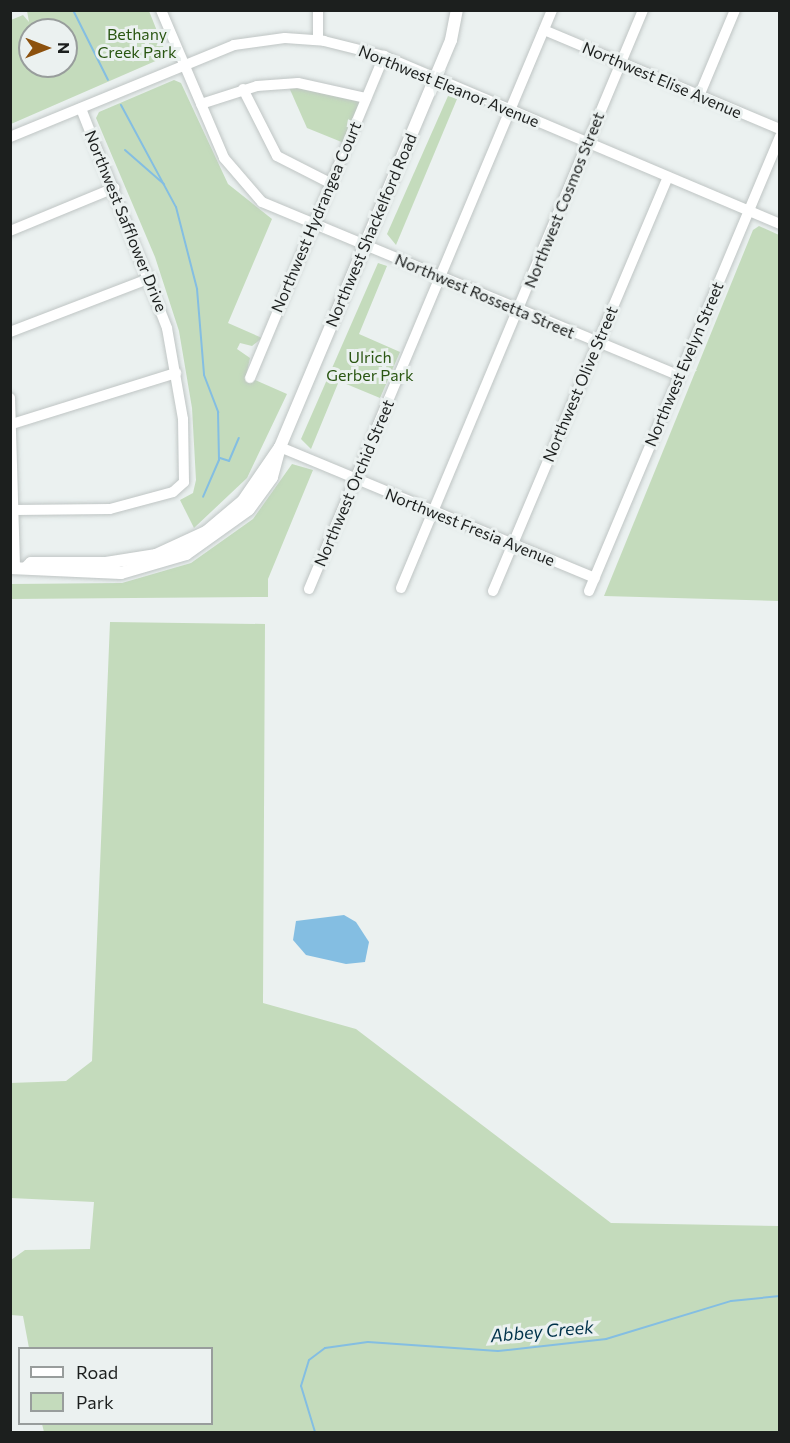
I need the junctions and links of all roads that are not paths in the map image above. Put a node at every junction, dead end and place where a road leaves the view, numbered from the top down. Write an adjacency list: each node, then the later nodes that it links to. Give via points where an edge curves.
1 (161, 10): 11 (street, Northwest Rossetta Street)
2 (318, 10): 8 (street)
3 (458, 10): 12 (street, Northwest Shackelford Road)
4 (552, 10): 7 (street, Northwest Orchid Street)
5 (643, 10): 10 (street, Northwest Cosmos Street)
6 (735, 10): 14 (street)
7 (544, 30): 10 (street, Northwest Elise Avenue); 18 (street, Northwest Orchid Street)
8 (318, 40): 9 (street, Northwest Eleanor Avenue); 11 (street, Northwest Eleanor Avenue, via 234,45)
9 (384, 56): 12 (street, Northwest Eleanor Avenue); 15 (street, Northwest Hydrangea Court)
10 (621, 63): 14 (street, Northwest Elise Avenue); 22 (street, Northwest Cosmos Street)
11 (183, 64): 16 (street, Northwest Rossetta Street); 17 (street, Northwest Eleanor Avenue)
12 (435, 79): 18 (street, Northwest Eleanor Avenue); 30 (street, Northwest Shackelford Road)
13 (243, 89): 15 (street, via 298,83); 16 (street); 24 (street, via 277,156)
14 (699, 96): 19 (street, Northwest Elise Avenue)
15 (366, 98): 24 (street, Northwest Hydrangea Court)
16 (201, 104): 27 (street, Northwest Rossetta Street, via 224,158 248,192)
17 (81, 108): 21 (street, Northwest Eleanor Avenue); 25 (street, Northwest Safflower Drive)
18 (510, 111): 22 (street, Northwest Eleanor Avenue); 32 (street, Northwest Orchid Street)
19 (780, 129)
20 (780, 137): 26 (street, Northwest Evelyn Street)
21 (10, 138)
22 (588, 143): 23 (street, Northwest Eleanor Avenue); 33 (street, Northwest Cosmos Street)
23 (668, 177): 26 (street, Northwest Eleanor Avenue); 35 (street, Northwest Olive Street)
24 (330, 183): 27 (street, Northwest Hydrangea Court)
25 (114, 188): 29 (street); 31 (street, Northwest Safflower Drive)
26 (748, 211): 28 (street, Northwest Eleanor Avenue); 37 (street, Northwest Evelyn Street)
27 (313, 224): 30 (street, Northwest Rossetta Street); 38 (street, Northwest Hydrangea Court)
28 (780, 224)
29 (10, 231)
30 (364, 245): 32 (street, Northwest Rossetta Street); 41 (street, Northwest Shackelford Road)
31 (151, 278): 34 (street); 36 (street, Northwest Safflower Drive)
32 (440, 278): 33 (street, Northwest Rossetta Street); 42 (street, Northwest Orchid Street)
33 (518, 310): 35 (street, Northwest Rossetta Street); 44 (street, Northwest Cosmos Street)
34 (10, 332)
35 (597, 342): 37 (street, Northwest Rossetta Street); 45 (street, Northwest Olive Street)
36 (176, 373): 40 (street); 43 (street, Northwest Safflower Drive, via 183,419 181,488 110,509)
37 (679, 376): 47 (street, Northwest Evelyn Street)
38 (250, 378)
39 (10, 398): 40 (street)
40 (12, 424): 43 (street)
41 (280, 447): 42 (street, Northwest Fresia Avenue); 46 (street, Northwest Shackelford Road, via 272,477 249,509 186,554 121,573 32,573)
42 (356, 479): 44 (street, Northwest Fresia Avenue); 49 (street, Northwest Orchid Street)
43 (15, 510): 46 (street)
44 (434, 512): 45 (street, Northwest Fresia Avenue); 48 (street, Northwest Cosmos Street)
45 (512, 545): 47 (street, Northwest Fresia Avenue); 50 (street, Northwest Olive Street)
46 (17, 568)
47 (595, 578): 51 (street, Northwest Evelyn Street)
48 (401, 588)
49 (309, 590)
50 (493, 591)
51 (589, 591)

